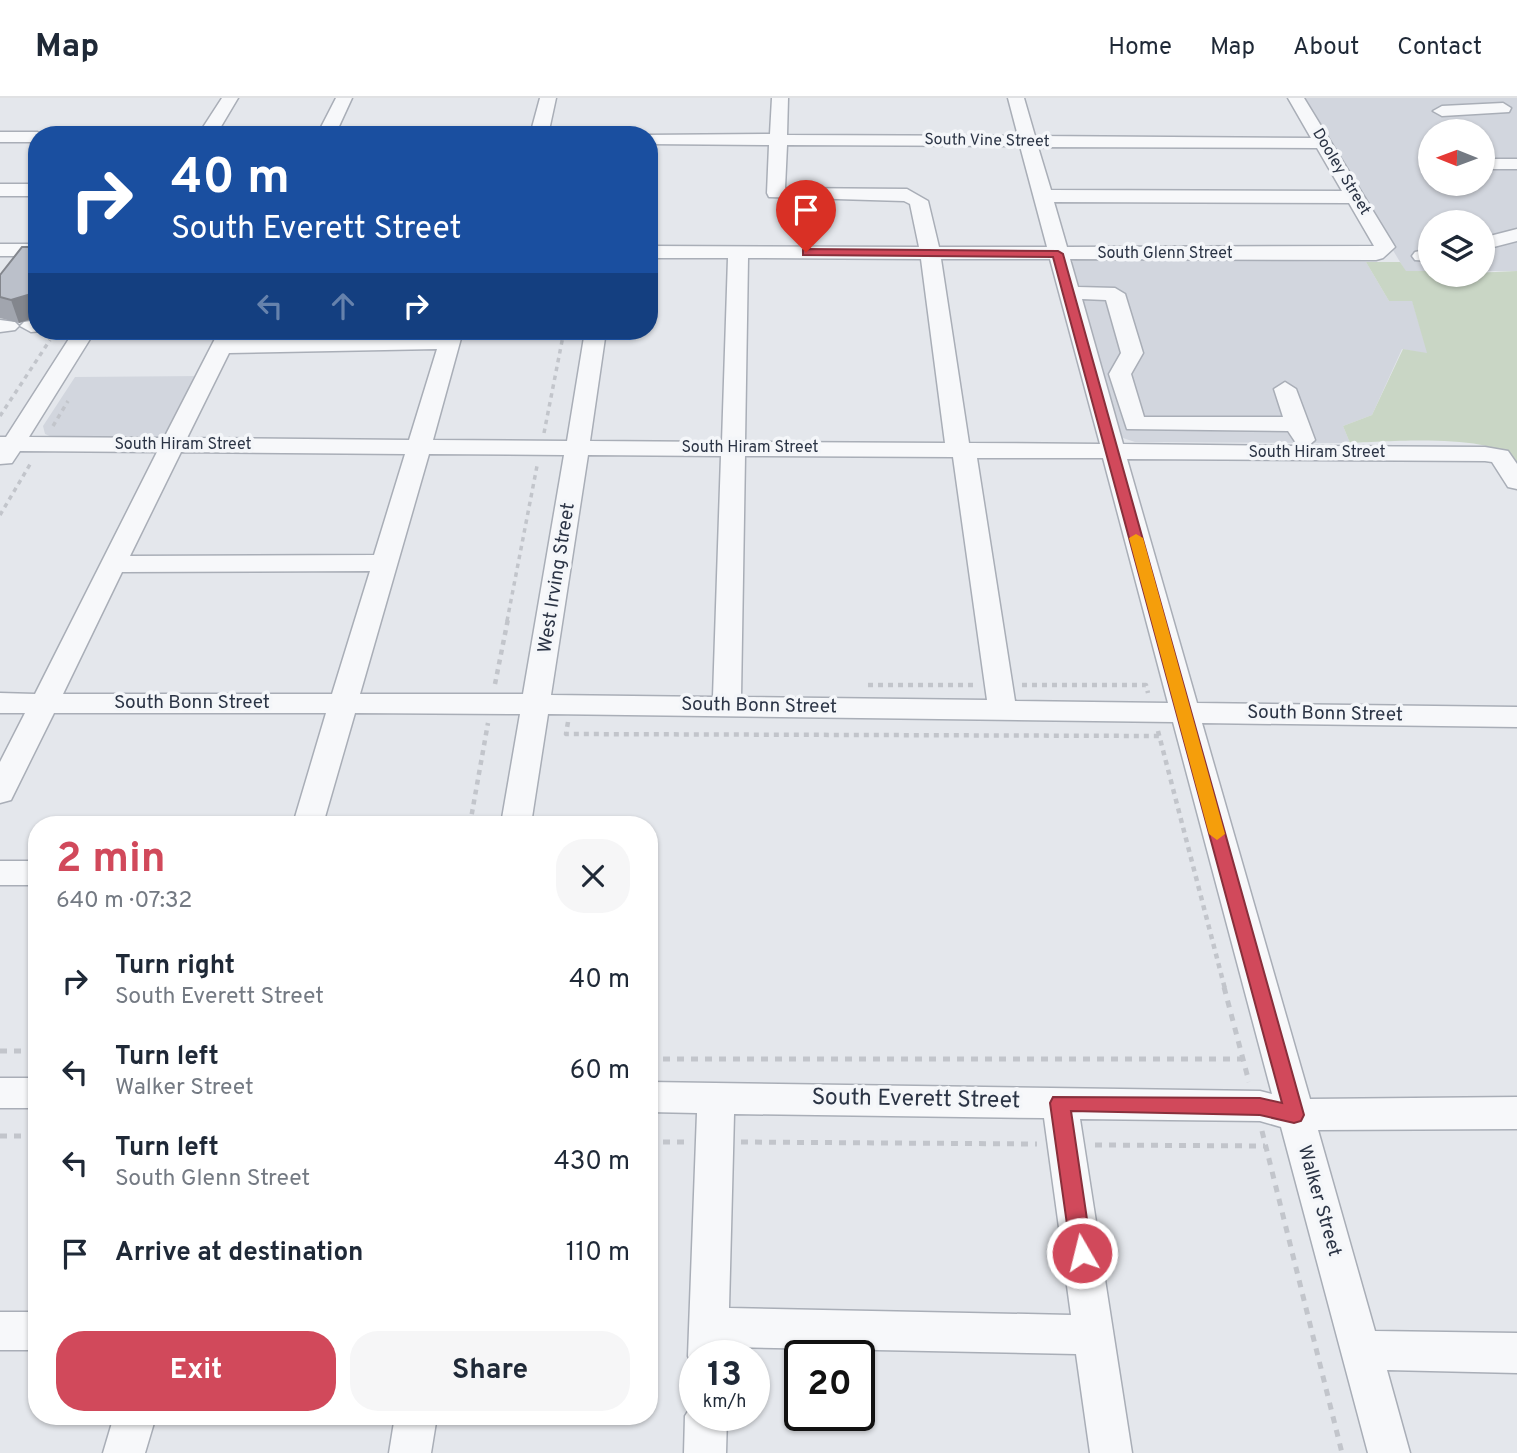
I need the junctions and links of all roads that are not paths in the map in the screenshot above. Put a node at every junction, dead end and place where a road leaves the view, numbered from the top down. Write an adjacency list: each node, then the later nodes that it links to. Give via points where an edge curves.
1 (230, 98): 9 (street)
2 (344, 98): 10 (street)
3 (548, 98): 11 (street)
4 (780, 98): 15 (street)
5 (1016, 98): 16 (street, Walker Street)
6 (1296, 98): 17 (street, Dooley Street)
7 (1508, 110): 8 (street)
8 (1442, 111)
9 (213, 126)
10 (330, 126)
11 (541, 126)
12 (28, 135): 13 (street)
13 (0, 137)
14 (658, 139): 15 (street, South Vine Street)
15 (779, 139): 16 (street, South Vine Street); 31 (street, via 776,192 914,197 919,201)
16 (1028, 142): 17 (street, South Vine Street); 22 (street, Walker Street)
17 (1324, 143): 23 (street, Dooley Street)
18 (1495, 163): 19 (street)
19 (1517, 163)
20 (0, 190): 21 (street)
21 (28, 190)
22 (1042, 195): 23 (street); 32 (street, Walker Street)
23 (1355, 197): 26 (street, Dooley Street)
24 (1517, 235): 25 (street)
25 (1495, 241)
26 (1385, 247): 32 (street, South Glenn Street, via 1376,254 1353,255)
27 (0, 250): 28 (street)
28 (28, 250)
29 (658, 252): 30 (street, South Glenn Street)
30 (738, 252): 31 (street, South Glenn Street); 47 (street)
31 (930, 253): 32 (street, South Glenn Street); 49 (street)
32 (1058, 254): 33 (street, Walker Street)
33 (1069, 293): 38 (street, Walker Street); 39 (street, via 1115,293 1132,353)
34 (78, 340): 48 (street)
35 (224, 340): 44 (street)
36 (450, 340): 45 (street)
37 (595, 340): 46 (street, West Irving Street)
38 (1088, 366): 39 (street); 50 (street, Walker Street)
39 (1124, 366): 41 (street, via 1120,374 1135,424)
40 (1285, 389): 43 (street)
41 (1153, 424): 42 (street); 51 (street)
42 (1249, 424): 43 (street); 52 (street)
43 (1296, 424): 53 (street)
44 (172, 445): 45 (street, South Hiram Street); 48 (street, South Hiram Street, via 42,444); 56 (street)
45 (419, 446): 46 (street, South Hiram Street); 55 (street)
46 (579, 447): 47 (street, South Hiram Street); 60 (street, West Irving Street)
47 (735, 448): 49 (street, South Hiram Street); 61 (street)
48 (4, 450)
49 (961, 450): 50 (street, South Hiram Street); 62 (street)
50 (1112, 451): 51 (street, South Hiram Street); 63 (street, Walker Street)
51 (1161, 452): 52 (street, South Hiram Street)
52 (1260, 453): 53 (street, South Hiram Street)
53 (1309, 453): 54 (street, South Hiram Street, via 1500,456)
54 (1517, 482)
55 (385, 563): 56 (street); 59 (street)
56 (114, 564): 58 (street)
57 (0, 703): 58 (street, South Bonn Street)
58 (44, 703): 59 (street, South Bonn Street); 65 (street)
59 (344, 703): 60 (street, South Bonn Street); 66 (street)
60 (536, 704): 61 (street, South Bonn Street); 67 (street, West Irving Street)
61 (727, 706): 62 (street, South Bonn Street)
62 (1002, 709): 63 (street, South Bonn Street)
63 (1183, 710): 64 (street, South Bonn Street); 76 (street, Walker Street)
64 (1517, 716)
65 (0, 792)
66 (310, 816)
67 (517, 816)
68 (0, 873): 69 (street)
69 (28, 873)
70 (0, 1093): 71 (street)
71 (28, 1093)
72 (658, 1097): 73 (street, South Everett Street)
73 (716, 1097): 74 (street, South Everett Street); 80 (street)
74 (1060, 1103): 76 (street, South Everett Street, via 1260,1106); 79 (street)
75 (1517, 1113): 76 (street, South Everett Street)
76 (1294, 1115): 82 (street, Walker Street)
77 (0, 1331): 78 (street)
78 (28, 1331)
79 (1094, 1335): 81 (street); 90 (street)
80 (708, 1340)
81 (770, 1341)
82 (1360, 1350): 83 (street); 91 (street, Walker Street)
83 (1517, 1353)
84 (132, 1425): 87 (street)
85 (415, 1425): 88 (street)
86 (706, 1431): 89 (street)
87 (124, 1453)
88 (410, 1453)
89 (705, 1453)
90 (1111, 1453)
91 (1389, 1453)

